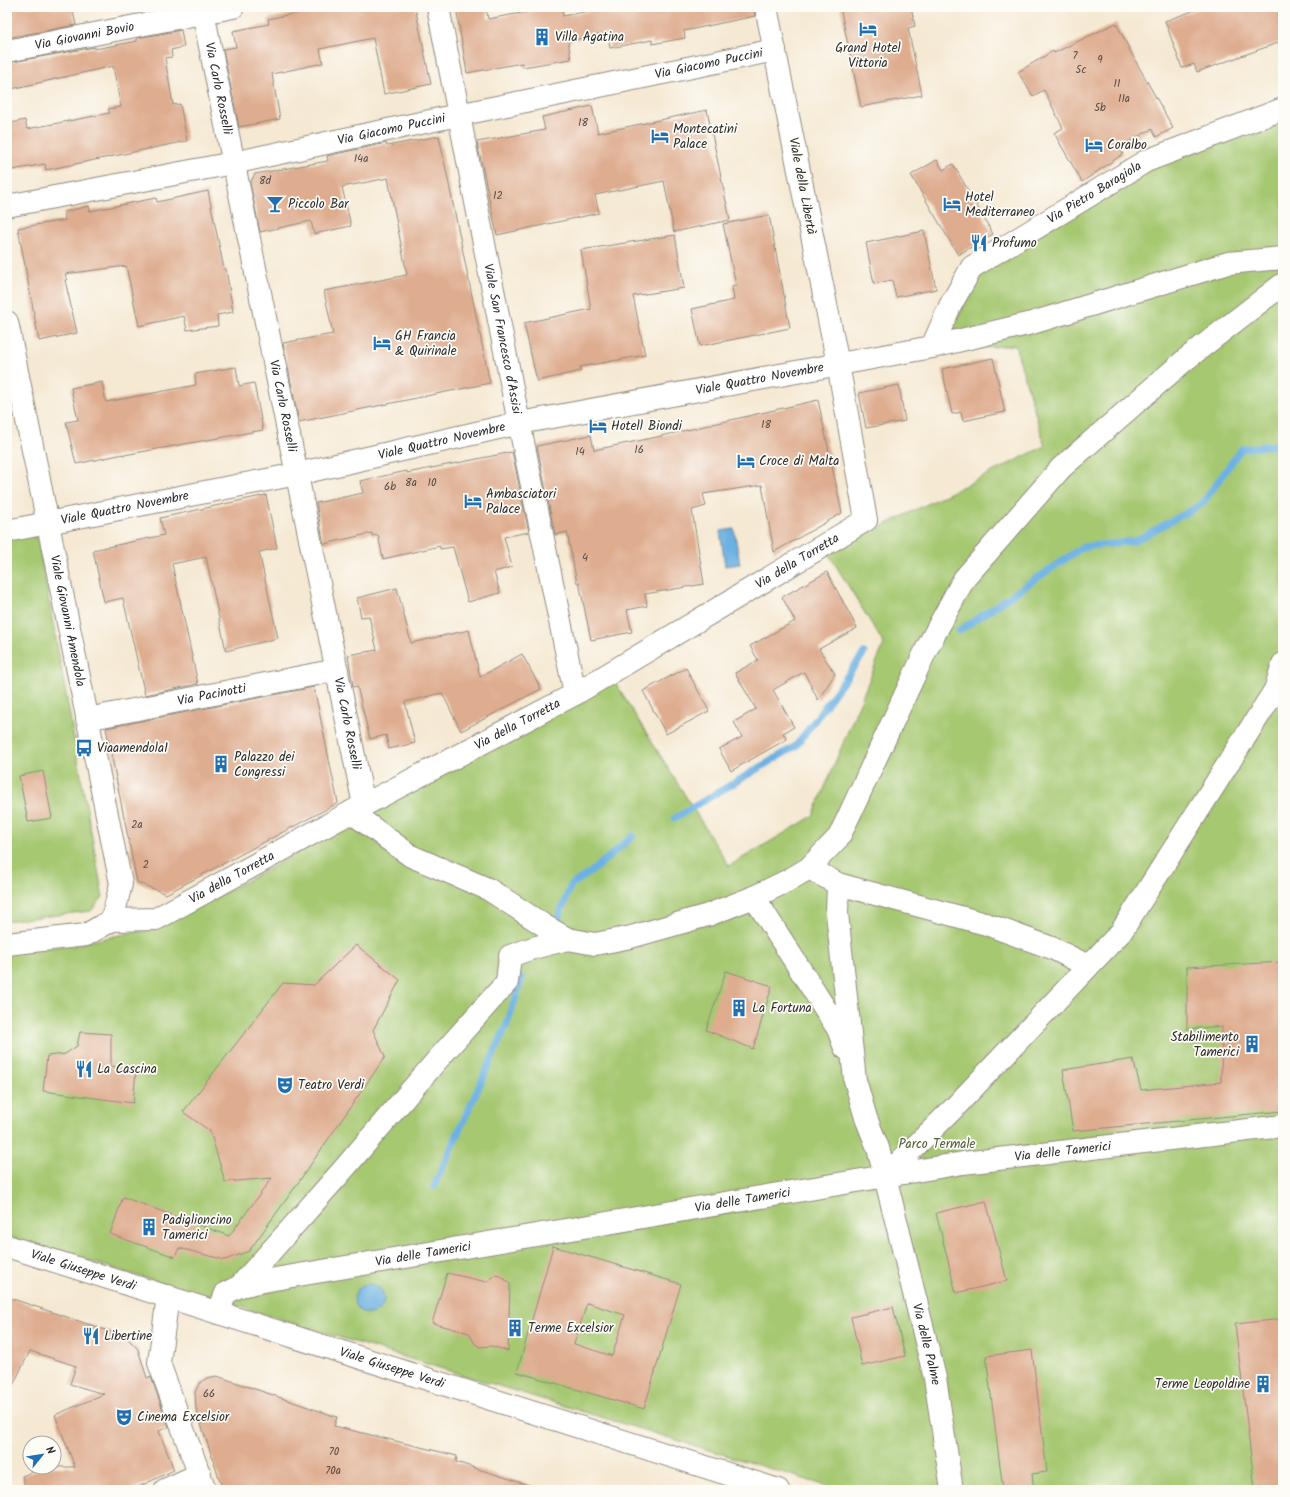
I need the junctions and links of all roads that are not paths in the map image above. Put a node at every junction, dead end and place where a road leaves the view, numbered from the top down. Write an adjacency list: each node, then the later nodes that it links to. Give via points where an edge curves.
1 (233, 7): 4 (street, Via Giovanni Bovio)
2 (438, 7): 8 (street, Viale San Francesco d'Assisi)
3 (766, 7): 5 (street, Viale della Libertà)
4 (202, 10): 6 (street, Via Giovanni Bovio); 9 (street, Via Carlo Rosselli)
5 (775, 50): 8 (street, Via Giacomo Puccini); 15 (street, Viale della Libertà)
6 (7, 51)
7 (1283, 109): 14 (street, Via Pietro Baragiola, via 1146,160 972,267 950,306)
8 (458, 115): 9 (street, Via Giacomo Puccini); 16 (street, Viale San Francesco d'Assisi)
9 (234, 164): 10 (street, Via Giacomo Puccini); 17 (street, Via Carlo Rosselli)
10 (7, 206)
11 (1283, 258): 14 (street, via 1228,263 1032,323)
12 (1283, 284): 25 (street, via 1185,360 1062,468 964,579 927,648 839,837)
13 (7, 322): 18 (street, Viale Giovanni Amendola)
14 (932, 347): 15 (street)
15 (838, 364): 16 (street, Viale Quattro Novembre); 22 (street, Via della Torretta, via 866,520)
16 (520, 423): 17 (street, Viale Quattro Novembre); 22 (street, Viale San Francesco d'Assisi)
17 (297, 474): 18 (street, Viale Quattro Novembre); 21 (street, Via Carlo Rosselli)
18 (47, 523): 19 (street, Viale Quattro Novembre); 23 (street, Viale Giovanni Amendola)
19 (7, 531)
20 (1283, 664): 31 (street, via 1275,690 1121,932)
21 (337, 670): 23 (street, Via Pacinotti); 24 (street, Via Carlo Rosselli)
22 (575, 694): 24 (street, Via della Torretta)
23 (87, 719): 28 (street, Viale Giovanni Amendola, via 121,884)
24 (358, 808): 28 (street, Via della Torretta, via 156,919); 29 (street, via 411,856 488,890)
25 (809, 868): 26 (street); 27 (street)
26 (838, 884): 31 (street, via 986,924 1052,948); 32 (street, via 837,914)
27 (754, 898): 29 (street, via 708,915 631,937 595,944); 32 (street, via 838,1029)
28 (112, 920): 30 (street, Via della Torretta, via 86,935)
29 (568, 939): 36 (street, via 510,956 507,982)
30 (7, 944)
31 (1088, 966): 34 (street, via 954,1108)
32 (855, 1080): 34 (street, Via delle Palme, via 878,1148)
33 (1283, 1126): 34 (street, Via delle Tamerici, via 963,1163)
34 (884, 1177): 36 (street, Via delle Tamerici); 42 (street, Via delle Palme, via 935,1378)
35 (7, 1246): 37 (street, Viale Giuseppe Verdi)
36 (240, 1286): 38 (street, Via delle Tamerici, via 226,1293)
37 (168, 1296): 38 (street, Viale Giuseppe Verdi); 39 (street, via 159,1363)
38 (218, 1312): 41 (street, Viale Giuseppe Verdi)
39 (203, 1482): 40 (street)
40 (165, 1490)
41 (778, 1490)
42 (952, 1490)

